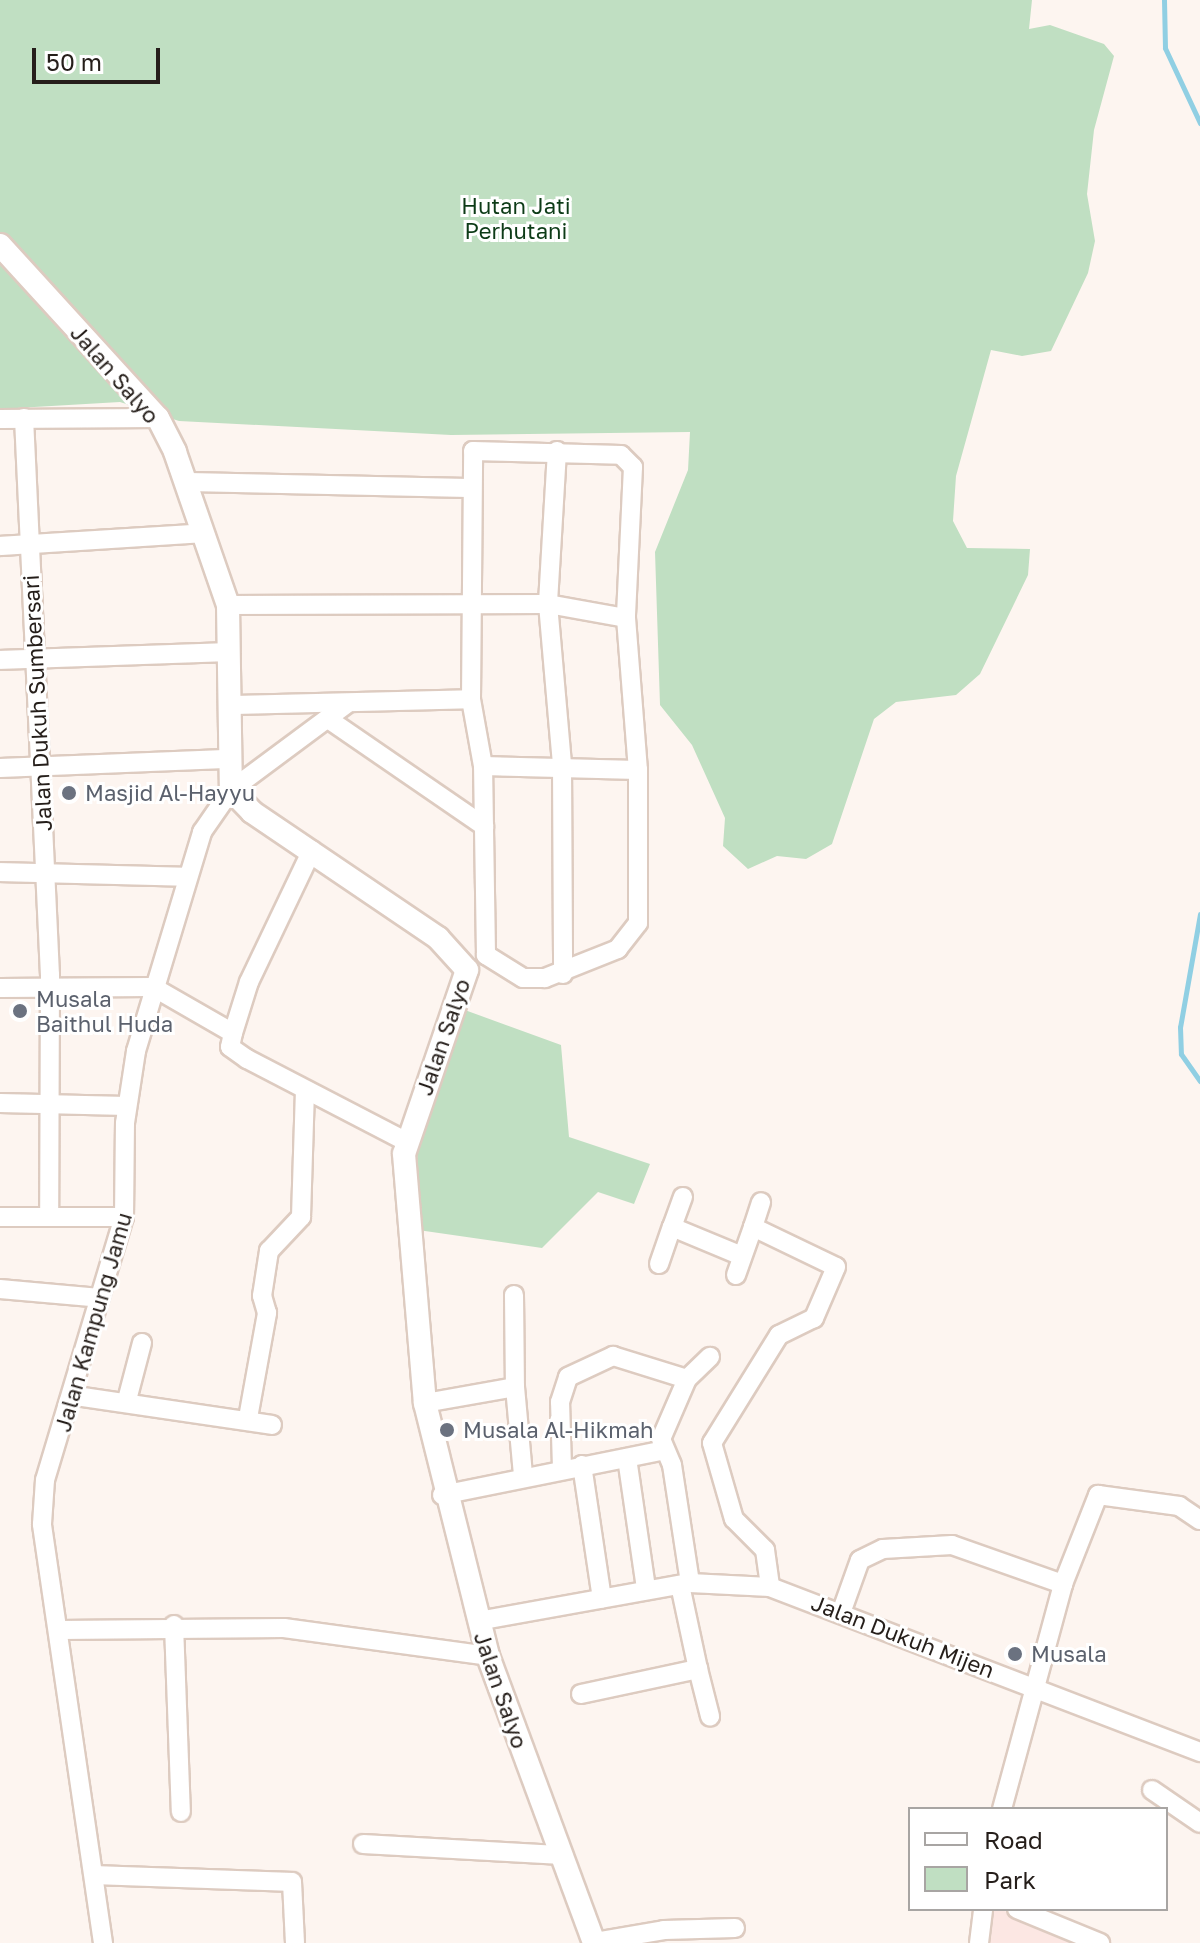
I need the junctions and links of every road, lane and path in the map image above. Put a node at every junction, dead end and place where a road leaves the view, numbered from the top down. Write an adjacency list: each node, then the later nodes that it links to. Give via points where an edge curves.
1 (0, 245): 3 (street, Jalan Salyo)
2 (24, 418): 3 (street); 4 (street); 10 (street, Jalan Dukuh Sumbersari)
3 (158, 418): 6 (street, Jalan Salyo)
4 (0, 419)
5 (557, 451): 7 (street, via 473,451); 12 (street); 14 (street, via 632,462)
6 (186, 482): 7 (street); 8 (street, Jalan Salyo)
7 (471, 488): 13 (street)
8 (204, 533): 10 (street); 11 (street, Jalan Salyo)
9 (0, 546): 10 (street)
10 (29, 546): 16 (street, Jalan Dukuh Sumbersari)
11 (237, 604): 13 (street); 15 (street, Jalan Salyo)
12 (548, 604): 13 (street); 14 (street); 23 (street)
13 (469, 605): 18 (street)
14 (626, 618): 27 (street)
15 (228, 652): 16 (street); 20 (street, Jalan Salyo)
16 (37, 658): 17 (street); 25 (street, Jalan Dukuh Sumbersari)
17 (0, 660)
18 (471, 699): 19 (street); 24 (street)
19 (347, 704): 20 (street); 21 (street)
20 (233, 705): 22 (street, Jalan Salyo)
21 (331, 721): 28 (street); 29 (street)
22 (225, 759): 25 (street); 28 (street, Jalan Salyo)
23 (562, 765): 24 (street); 27 (street); 36 (street)
24 (483, 766): 29 (street)
25 (41, 767): 26 (street); 31 (street, Jalan Dukuh Sumbersari)
26 (0, 768)
27 (638, 770): 36 (street, via 638,923 618,949)
28 (231, 790): 30 (street, Jalan Salyo); 33 (street, Jalan Kampung Jamu, via 202,832)
29 (484, 826): 34 (street)
30 (312, 850): 35 (street, Jalan Salyo, via 438,938); 40 (street, via 249,982)
31 (44, 871): 32 (street); 33 (street); 39 (street, Jalan Dukuh Sumbersari)
32 (0, 872)
33 (185, 877): 37 (street, Jalan Kampung Jamu)
34 (486, 955): 35 (street); 36 (street, via 523,978)
35 (467, 970): 45 (street, Jalan Salyo)
36 (563, 974)
37 (153, 987): 39 (street); 40 (street); 44 (street, Jalan Kampung Jamu)
38 (0, 988): 39 (street)
39 (50, 989): 43 (street, Jalan Dukuh Sumbersari)
40 (233, 1033): 41 (street, via 230,1047)
41 (305, 1090): 45 (street); 66 (street, via 301,1217 269,1251 262,1296 267,1313)
42 (0, 1103): 43 (street)
43 (53, 1104): 44 (street); 48 (street, Jalan Dukuh Sumbersari)
44 (127, 1106): 50 (street, Jalan Kampung Jamu)
45 (407, 1142): 65 (street, Jalan Salyo, via 403,1186)
46 (683, 1197): 51 (street)
47 (761, 1202): 52 (street)
48 (49, 1216): 49 (street); 50 (street)
49 (0, 1217)
50 (124, 1217): 58 (street, Jalan Kampung Jamu)
51 (672, 1227): 53 (street); 54 (street)
52 (753, 1227): 53 (street); 77 (street, via 836,1267 814,1318 779,1335 712,1443 734,1519 765,1550)
53 (742, 1256): 55 (street)
54 (659, 1264)
55 (736, 1275)
56 (0, 1289): 58 (street)
57 (514, 1295): 62 (street)
58 (100, 1298): 63 (street, Jalan Kampung Jamu)
59 (142, 1343): 64 (street)
60 (710, 1357): 61 (street)
61 (687, 1379): 68 (street, via 665,1421); 71 (street, via 613,1356 568,1377 560,1402)
62 (515, 1387): 65 (street); 72 (street)
63 (76, 1396): 64 (street); 83 (street, Jalan Kampung Jamu, via 45,1480 42,1524)
64 (127, 1400): 66 (street)
65 (425, 1403): 73 (street, Jalan Salyo)
66 (248, 1418): 67 (street)
67 (272, 1425)
68 (665, 1450): 69 (street); 75 (street)
69 (627, 1458): 70 (street); 78 (street)
70 (582, 1465): 71 (street); 79 (street)
71 (562, 1468): 72 (street)
72 (523, 1475): 73 (street)
73 (442, 1495): 81 (street, Jalan Salyo)
74 (1200, 1520): 76 (street, via 1156,1501 1111,1492 1096,1498)
75 (685, 1584): 77 (street, Jalan Dukuh Mijen); 78 (street, Jalan Dukuh Mijen); 85 (street)
76 (1063, 1584): 80 (street, via 952,1545 883,1549 860,1560); 86 (street)
77 (770, 1587): 80 (street, Jalan Dukuh Mijen)
78 (646, 1589): 79 (street, Jalan Dukuh Mijen)
79 (602, 1599): 81 (street, Jalan Dukuh Mijen)
80 (841, 1613): 86 (street, Jalan Dukuh Mijen)
81 (478, 1621): 84 (street, Jalan Salyo)
82 (174, 1625): 83 (street); 84 (street, via 284,1628); 92 (street)
83 (59, 1630): 96 (street, Jalan Kampung Jamu)
84 (488, 1656): 95 (street, Jalan Salyo)
85 (698, 1669): 87 (street); 88 (street)
86 (1033, 1686): 89 (street, Jalan Dukuh Mijen); 91 (street)
87 (581, 1694)
88 (710, 1716)
89 (1199, 1750)
90 (1152, 1790): 93 (street)
91 (1003, 1807)
92 (181, 1812)
93 (1200, 1823)
94 (363, 1844): 95 (street)
95 (558, 1855): 102 (street, Jalan Salyo)
96 (95, 1875): 100 (street, Jalan Kampung Jamu); 101 (street, via 292,1882)
97 (983, 1911): 103 (street)
98 (1022, 1911): 104 (street)
99 (735, 1928): 102 (street)
100 (103, 1943)
101 (295, 1943)
102 (594, 1943)
103 (979, 1943)
104 (1100, 1943)

